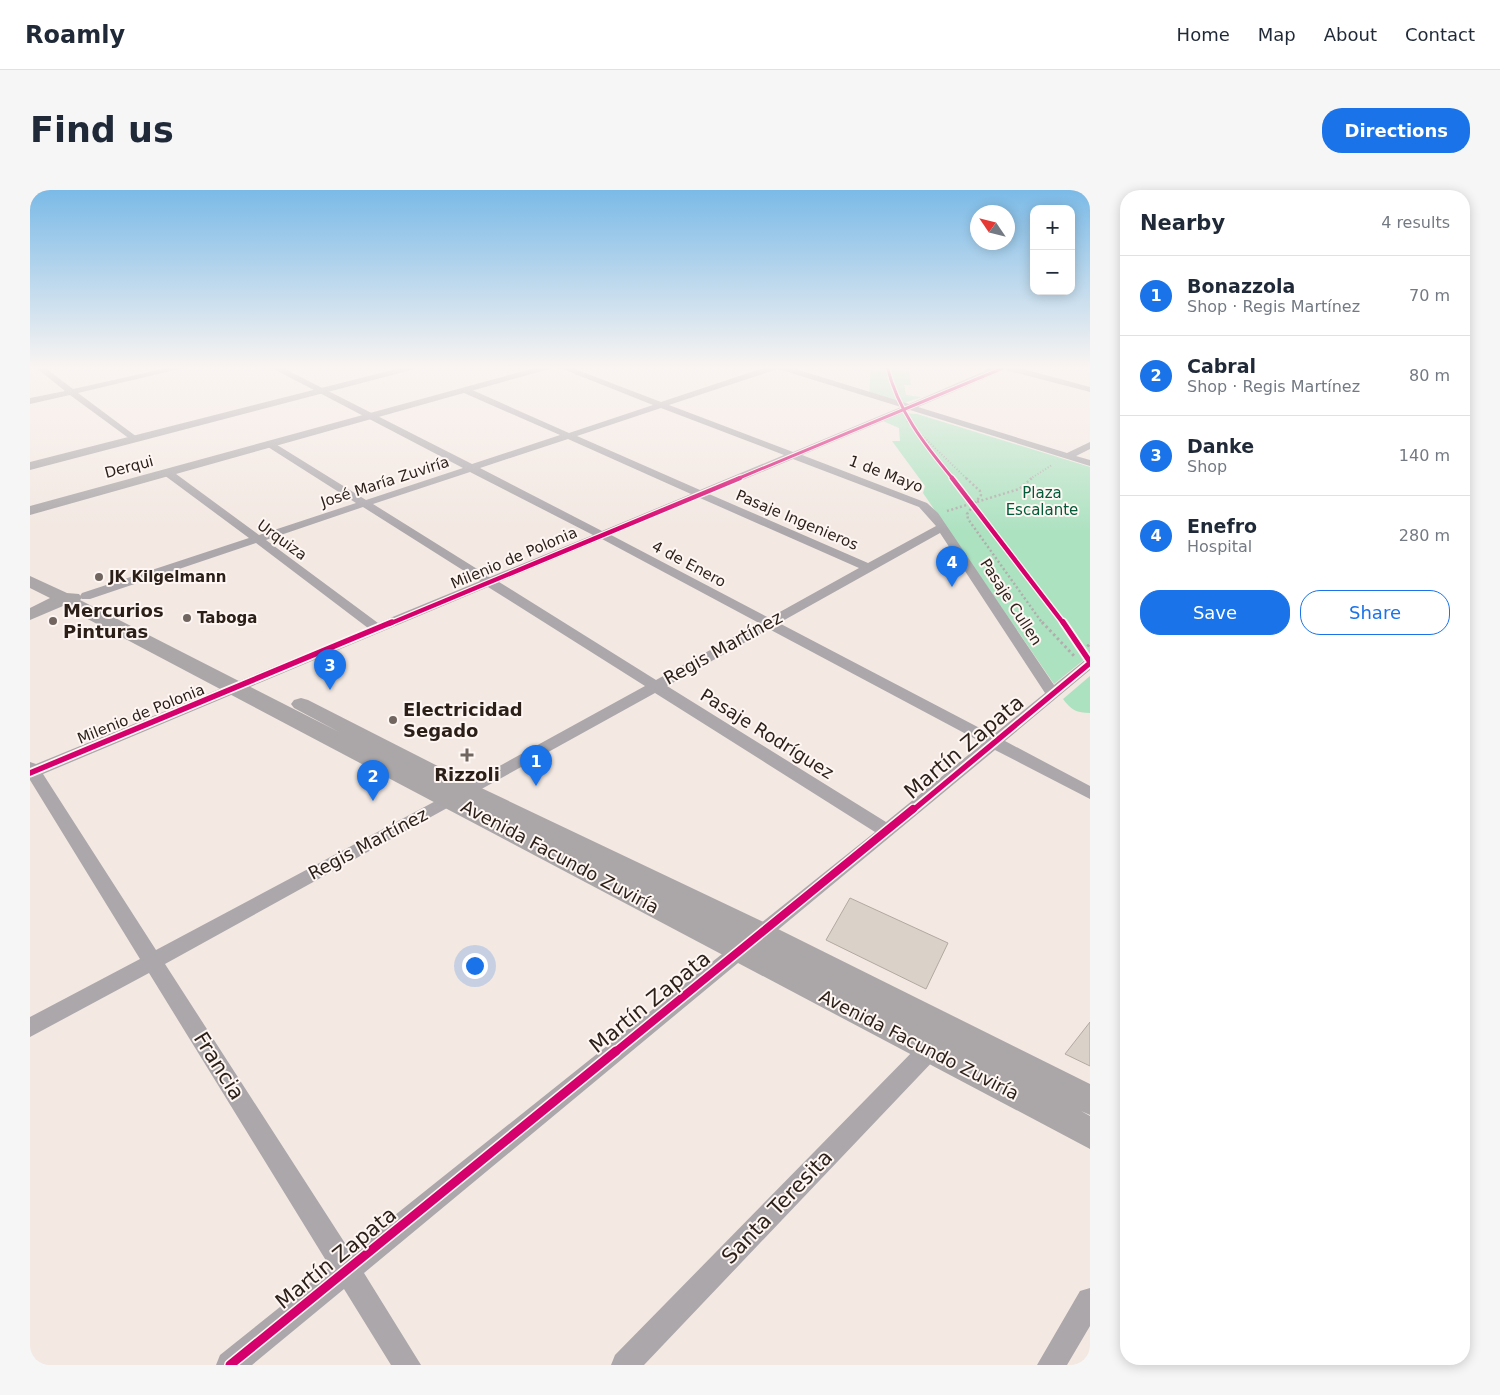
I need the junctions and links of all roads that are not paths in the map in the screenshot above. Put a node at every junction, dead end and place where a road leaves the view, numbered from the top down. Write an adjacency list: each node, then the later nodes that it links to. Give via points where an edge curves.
1 (110, 421): 11 (street)
2 (205, 421): 11 (main road)
3 (356, 421): 12 (main road, Derqui)
4 (382, 421): 18 (street, 4 de Enero)
5 (533, 421): 10 (street, Pasaje Ingenieros)
6 (616, 421): 10 (street, José María Zuviría)
7 (701, 421): 14 (street, 1 de Mayo)
8 (848, 421): 14 (street, Milenio de Polonia)
9 (949, 421): 15 (street)
10 (568, 437): 18 (street, José María Zuviría); 20 (street, Pasaje Ingenieros)
11 (134, 439): 17 (main road)
12 (271, 445): 19 (main road, Derqui); 21 (street, Pasaje Rodríguez)
13 (1090, 445): 15 (street)
14 (793, 455): 20 (street, Milenio de Polonia); 23 (street, 1 de Mayo, via 915,500)
15 (1068, 456): 16 (street)
16 (1090, 463)
17 (30, 466)
18 (473, 468): 21 (street, José María Zuviría); 25 (street, 4 de Enero)
19 (168, 473): 22 (main road, Derqui); 26 (street, Urquiza)
20 (698, 494): 25 (street, Milenio de Polonia); 28 (street, Pasaje Ingenieros)
21 (364, 504): 26 (street, José María Zuviría); 30 (street, Pasaje Rodríguez)
22 (30, 511)
23 (934, 514): 24 (street, 1 de Mayo)
24 (942, 527): 28 (street, Regis Martínez); 39 (street, Pasaje Cullen)
25 (602, 535): 30 (street, Milenio de Polonia); 34 (street, 4 de Enero)
26 (256, 540): 31 (street, José María Zuviría); 35 (street, Urquiza)
27 (30, 566): 31 (main road, Avenida Facundo Zuviría)
28 (868, 568): 34 (street, Regis Martínez)
29 (30, 582): 32 (main road, Avenida Facundo Zuviría)
30 (490, 582): 35 (street, Milenio de Polonia); 38 (street, Pasaje Rodríguez)
31 (86, 596): 32 (main road); 37 (main road, Avenida Facundo Zuviría)
32 (63, 600): 33 (main road); 37 (main road, Avenida Facundo Zuviría)
33 (30, 615)
34 (766, 624): 38 (street, Regis Martínez); 40 (street, 4 de Enero)
35 (378, 629): 37 (street, Milenio de Polonia)
36 (1090, 663): 39 (street, Martín Zapata)
37 (246, 684): 41 (street, Milenio de Polonia); 43 (main road, Avenida Facundo Zuviría)
38 (655, 686): 43 (street, Regis Martínez); 44 (street, Pasaje Rodríguez)
39 (1053, 695): 40 (street, Martín Zapata)
40 (995, 742): 42 (street, 4 de Enero); 44 (street, Martín Zapata)
41 (31, 770): 46 (street, Francia)
42 (1090, 793)
43 (459, 795): 45 (main road, Avenida Facundo Zuviría); 46 (street, Regis Martínez)
44 (887, 832): 45 (street, Martín Zapata)
45 (749, 942): 48 (main road, Avenida Facundo Zuviría); 49 (main road, Avenida Facundo Zuviría); 51 (street, Martín Zapata)
46 (154, 960): 47 (street, Regis Martínez); 51 (street, Francia)
47 (30, 1028)
48 (929, 1050): 50 (main road, Avenida Facundo Zuviría); 55 (street, Santa Teresita)
49 (1090, 1100)
50 (1090, 1133)
51 (346, 1270): 53 (street, Martín Zapata); 54 (street, Francia)
52 (1090, 1302): 56 (street)
53 (230, 1365)
54 (407, 1365)
55 (625, 1365)
56 (1052, 1365)

